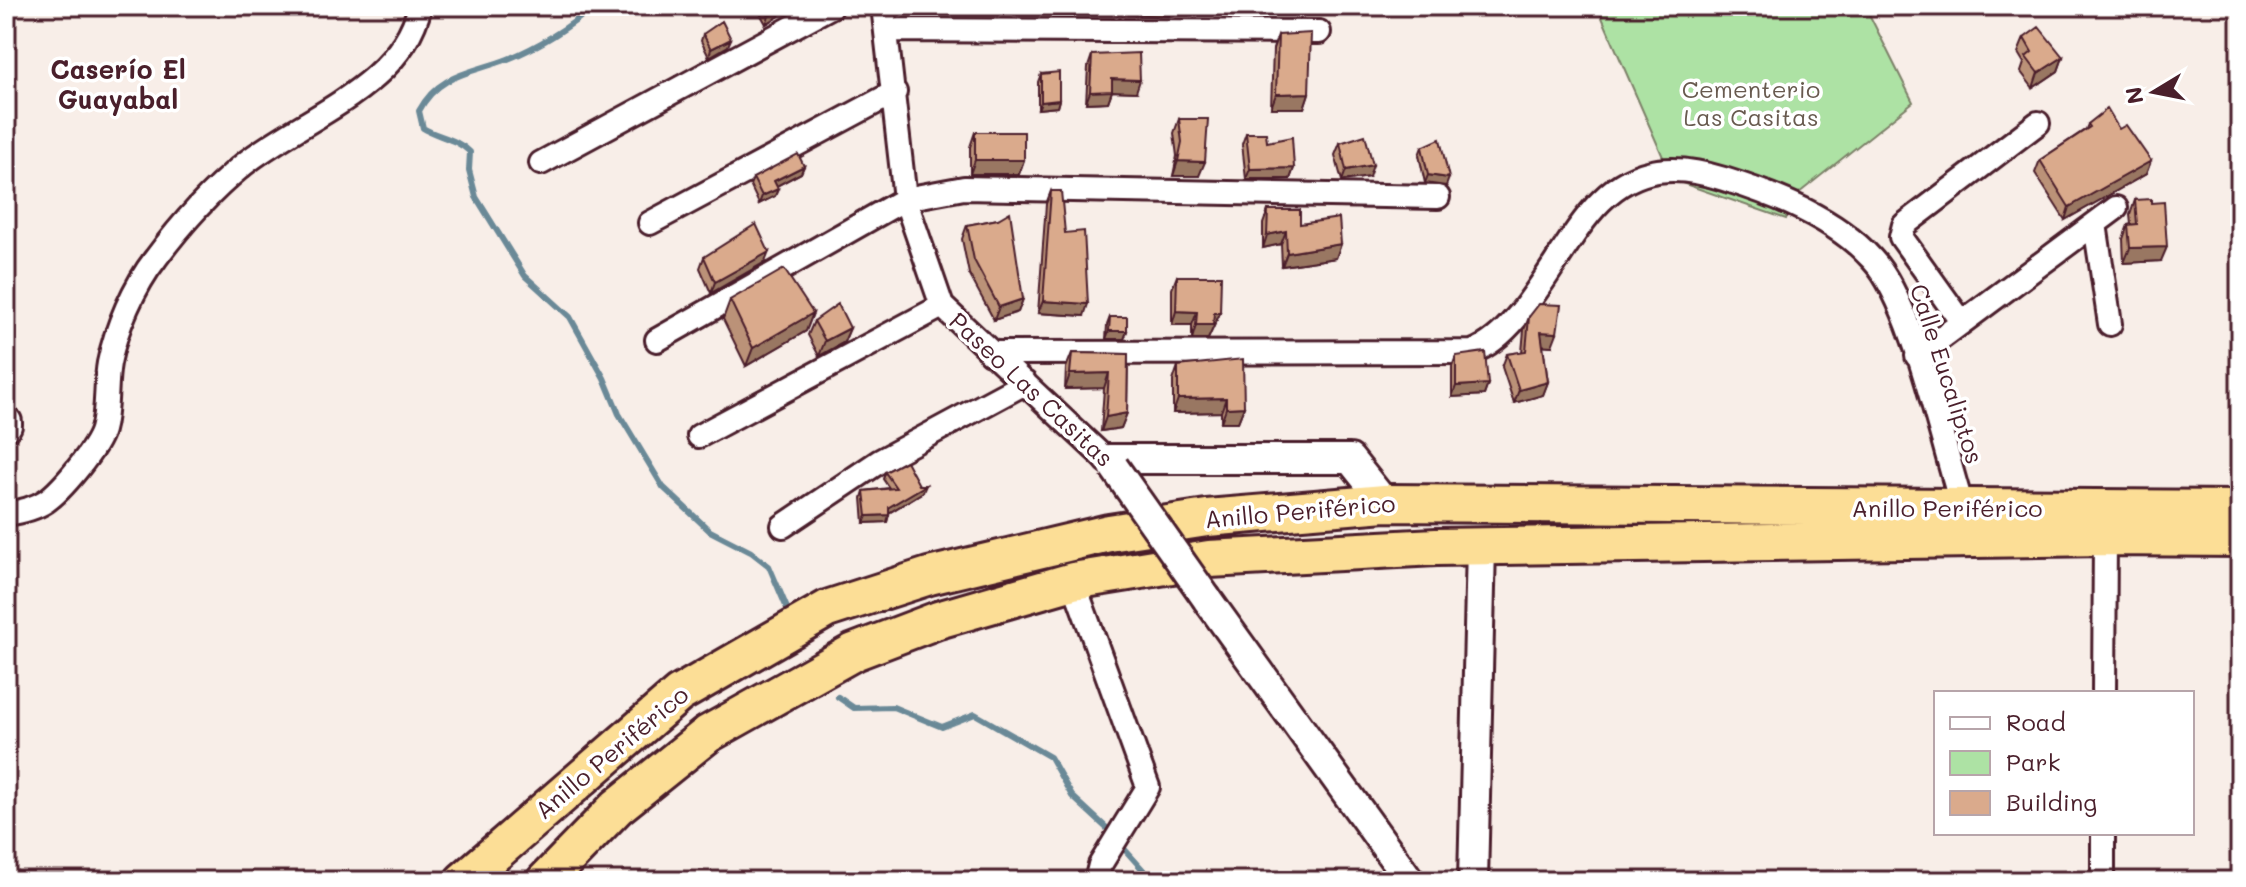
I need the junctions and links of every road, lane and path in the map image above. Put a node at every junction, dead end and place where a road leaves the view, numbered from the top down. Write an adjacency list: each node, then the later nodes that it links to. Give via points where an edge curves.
1 (420, 6): 26 (street, via 403,43 386,64 317,119 246,163 194,208 133,294 109,361 102,430 92,450 47,500)
2 (832, 6): 8 (street)
3 (883, 6): 4 (street, Paseo Las Casitas)
4 (886, 30): 5 (street); 6 (street, Paseo Las Casitas)
5 (1319, 32)
6 (895, 92): 10 (street, Paseo Las Casitas); 12 (street)
7 (2038, 123): 15 (street, via 1901,231)
8 (541, 163)
9 (1438, 197): 10 (street, via 995,186)
10 (905, 199): 14 (street, Paseo Las Casitas); 17 (street)
11 (2116, 208): 13 (street)
12 (650, 223)
13 (2095, 224): 15 (street); 16 (street)
14 (942, 306): 18 (street, Paseo Las Casitas); 21 (street)
15 (1961, 321): 19 (street)
16 (2110, 324)
17 (657, 340)
18 (990, 353): 19 (street, Calle Eucaliptos, via 1472,352 1499,338 1600,202 1651,170 1679,168 1754,189 1823,219 1872,258 1898,298); 20 (street, Paseo Las Casitas)
19 (1917, 356): 24 (street, Calle Eucaliptos)
20 (1025, 383): 22 (street, Paseo Las Casitas); 27 (street, via 880,461)
21 (699, 436)
22 (1112, 463): 23 (street, via 1350,459); 38 (street, Paseo Las Casitas, bridge)
23 (1385, 503): 24 (highway, Anillo Periférico); 36 (highway, Anillo Periférico, via 1207,518 1109,533 929,576 827,609 679,694)
24 (1963, 509): 25 (highway, Anillo Periférico)
25 (2240, 509)
26 (6, 514)
27 (783, 526)
28 (2105, 537): 29 (highway, Anillo Periférico); 30 (highway, Anillo Periférico); 32 (street)
29 (2240, 538)
30 (1481, 546): 31 (highway, Anillo Periférico, via 1209,559); 35 (street)
31 (1073, 581): 34 (street, via 1148,787); 37 (highway, Anillo Periférico, via 938,620 854,652 721,727 617,807)
32 (2104, 691)
33 (2103, 835): 39 (street)
34 (1098, 873)
35 (1469, 877)
36 (463, 881)
37 (545, 881)
38 (1410, 881)
39 (2103, 881)

